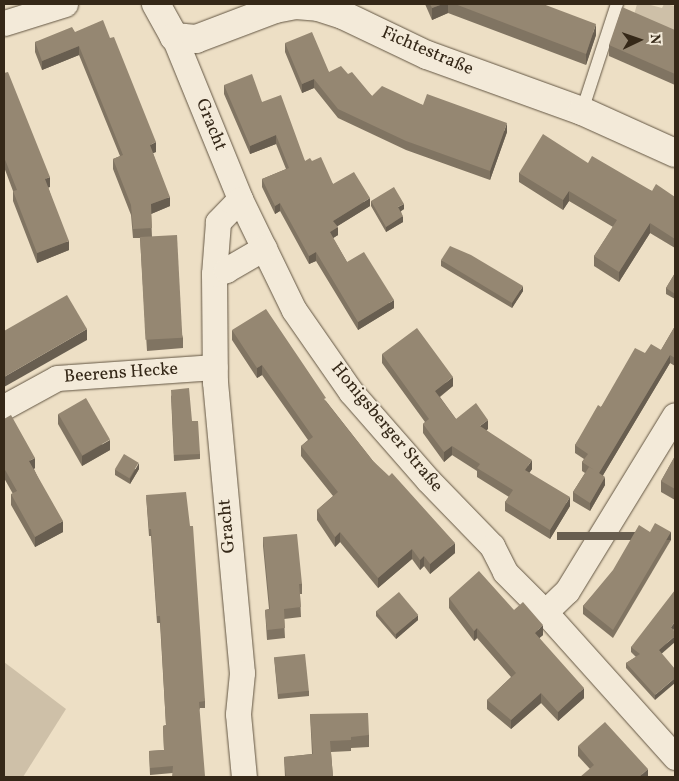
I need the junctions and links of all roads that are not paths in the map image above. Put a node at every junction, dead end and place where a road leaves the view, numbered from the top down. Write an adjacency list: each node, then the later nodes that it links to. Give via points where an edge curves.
1 (64, 4): 4 (street)
2 (156, 4): 5 (street, Gracht)
3 (617, 4): 6 (lane)
4 (4, 23)
5 (174, 37): 6 (street, Fichtestraße, via 196,39 275,9 296,5 318,7 427,55); 8 (street, Gracht)
6 (582, 111): 7 (street, Fichtestraße)
7 (675, 154)
8 (240, 199): 9 (street, Honigsberger Straße); 10 (street, Gracht, via 218,222)
9 (264, 248): 10 (street); 14 (street, Honigsberger Straße, via 294,310 351,392 428,480 492,546 505,572)
10 (214, 274): 11 (street, Gracht)
11 (215, 367): 12 (street, Beerens Hecke, via 56,378); 16 (street, Gracht, via 242,673 238,714)
12 (4, 408)
13 (674, 421): 14 (street, via 567,591)
14 (545, 612): 15 (street, Honigsberger Straße)
15 (675, 757)
16 (244, 777)

